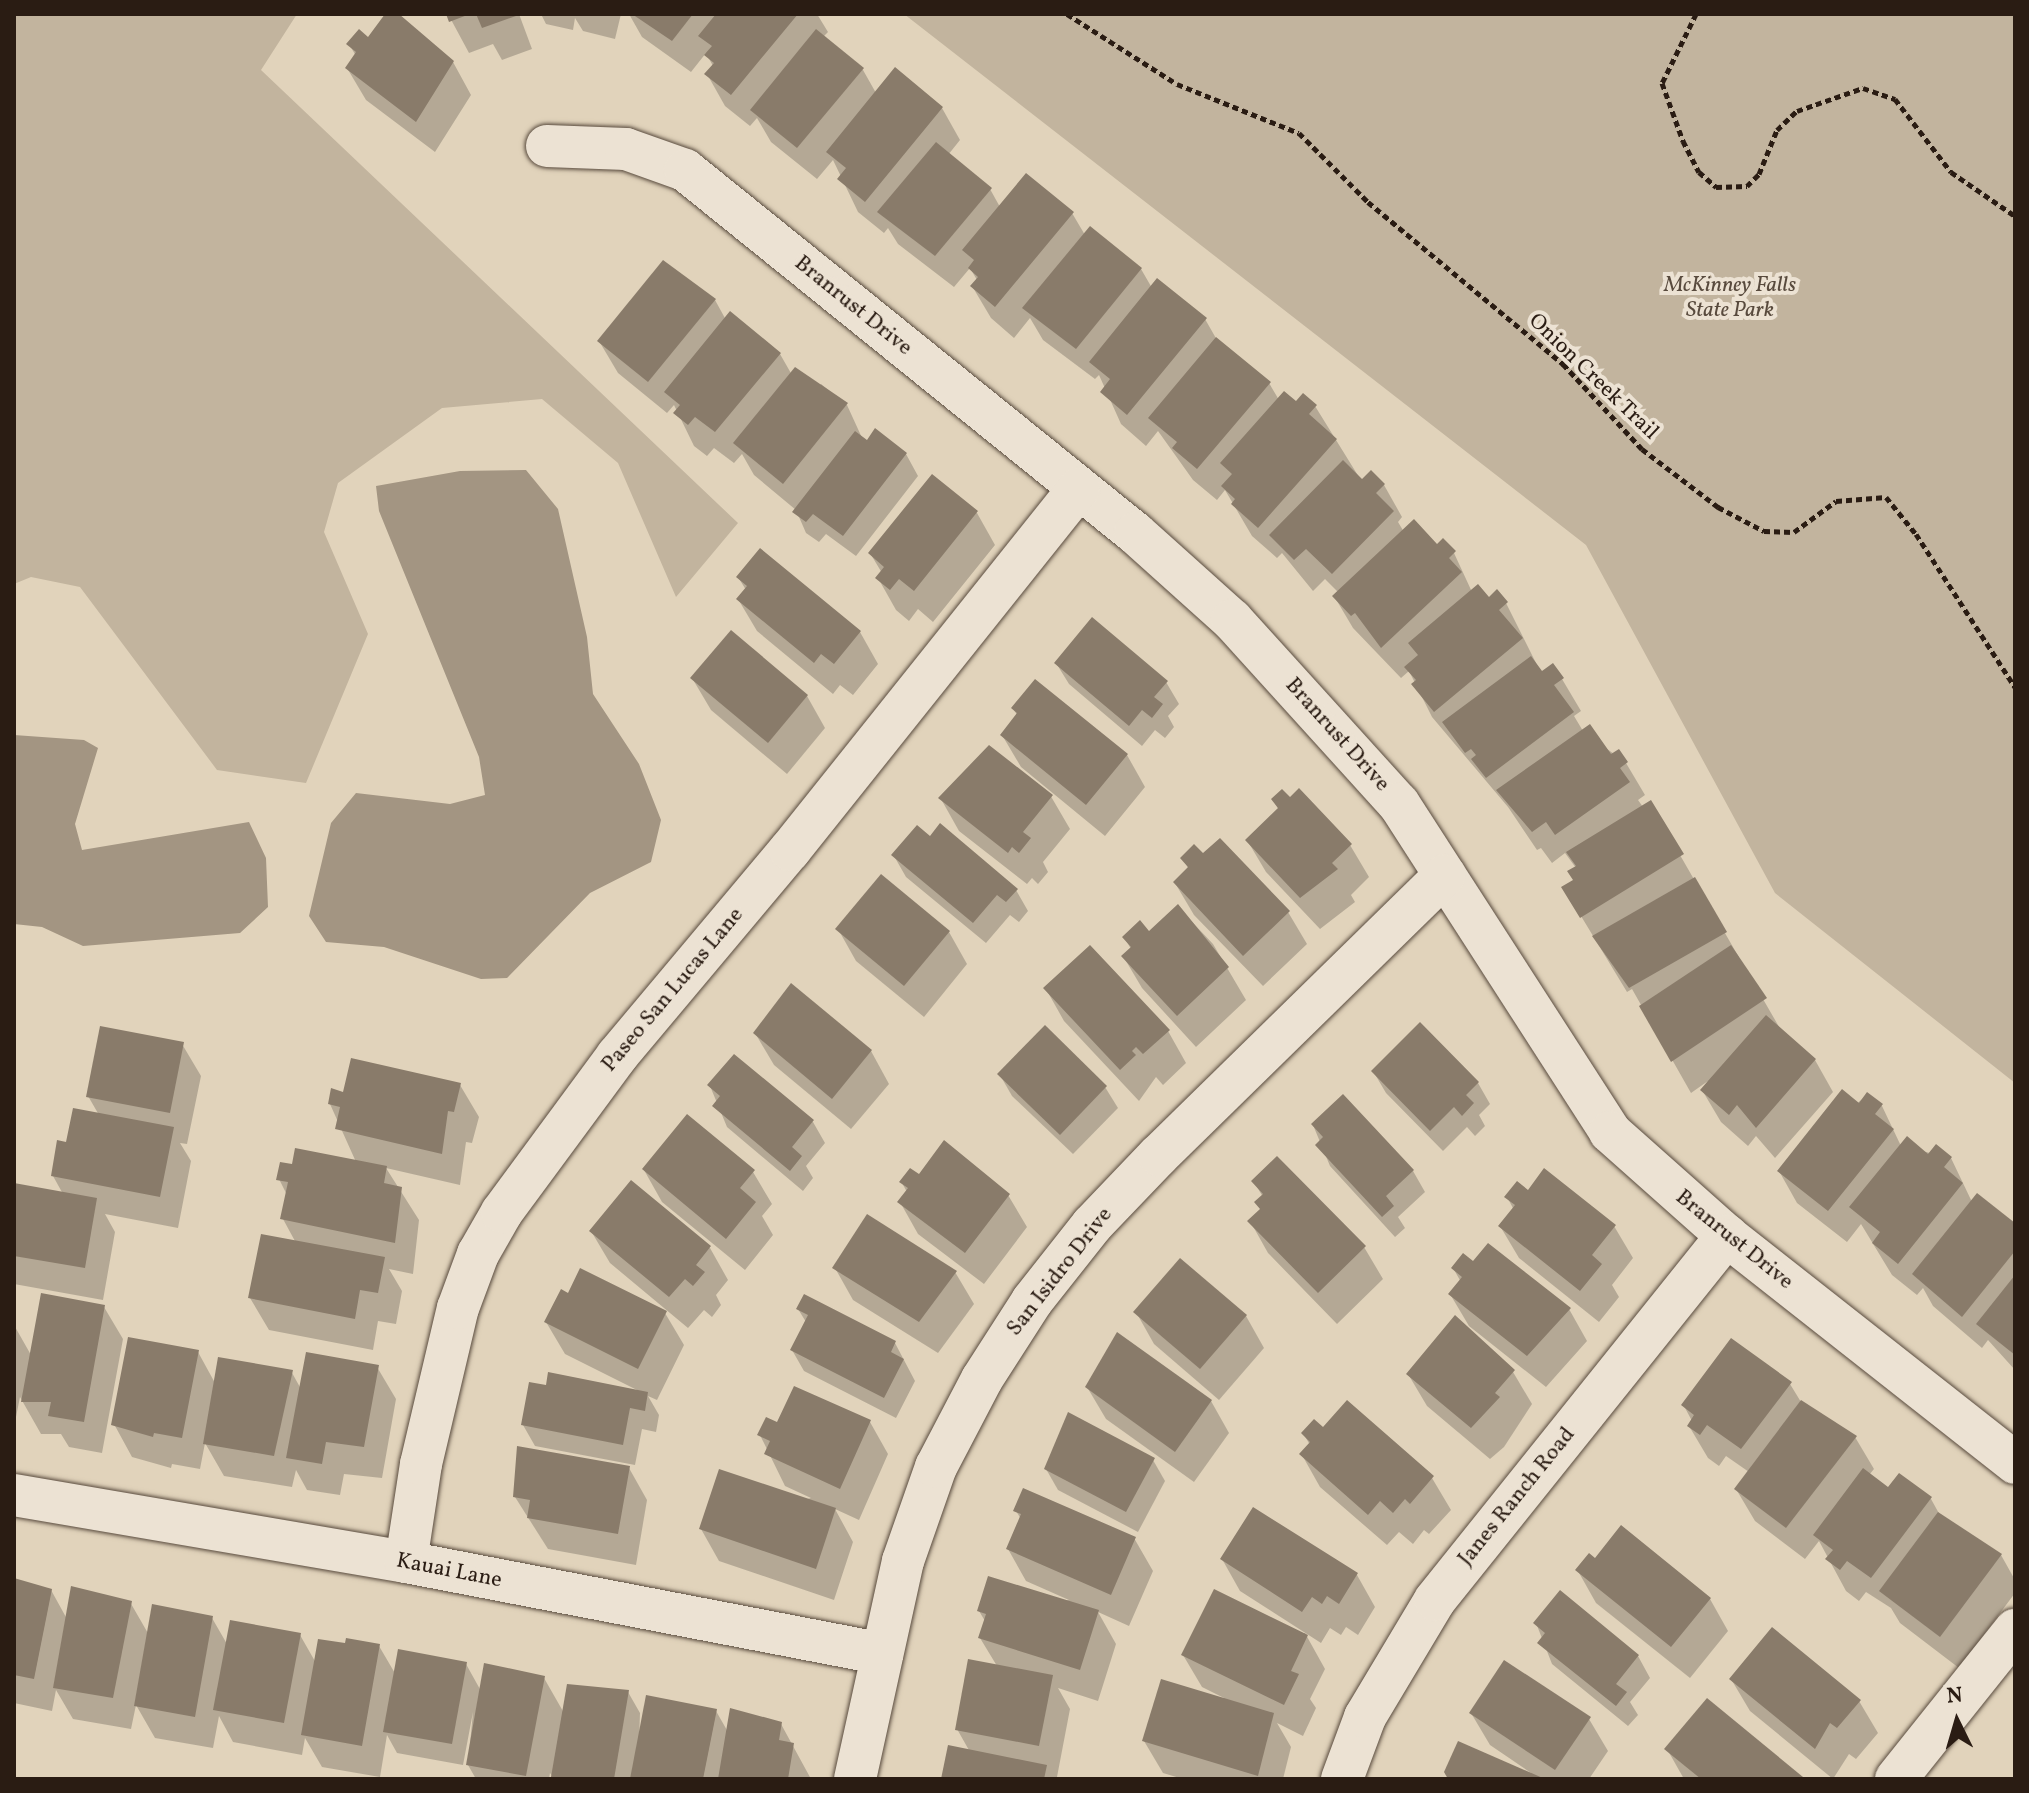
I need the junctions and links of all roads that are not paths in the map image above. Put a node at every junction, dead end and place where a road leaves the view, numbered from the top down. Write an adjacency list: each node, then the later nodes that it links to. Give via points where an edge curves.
1 (547, 146): 2 (street, Branrust Drive, via 626,149 685,170)
2 (1079, 488): 3 (street, Branrust Drive, via 1232,620 1399,804); 7 (street, Paseo San Lucas Lane, via 790,850 617,1056 502,1212 478,1254 458,1308 421,1464)
3 (1445, 875): 4 (street, Branrust Drive, via 1610,1132); 9 (street, San Isidro Drive, via 1111,1205 1032,1301 982,1379 936,1467 903,1561)
4 (1727, 1236): 5 (street, Branrust Drive); 11 (street, Janes Ranch Road, via 1435,1600 1372,1703)
5 (2015, 1463)
6 (14, 1495): 7 (street, Kauai Lane)
7 (406, 1562): 9 (street, Kauai Lane)
8 (2015, 1630): 12 (street)
9 (882, 1654): 10 (street, San Isidro Drive)
10 (855, 1779)
11 (1342, 1779)
12 (1896, 1779)

